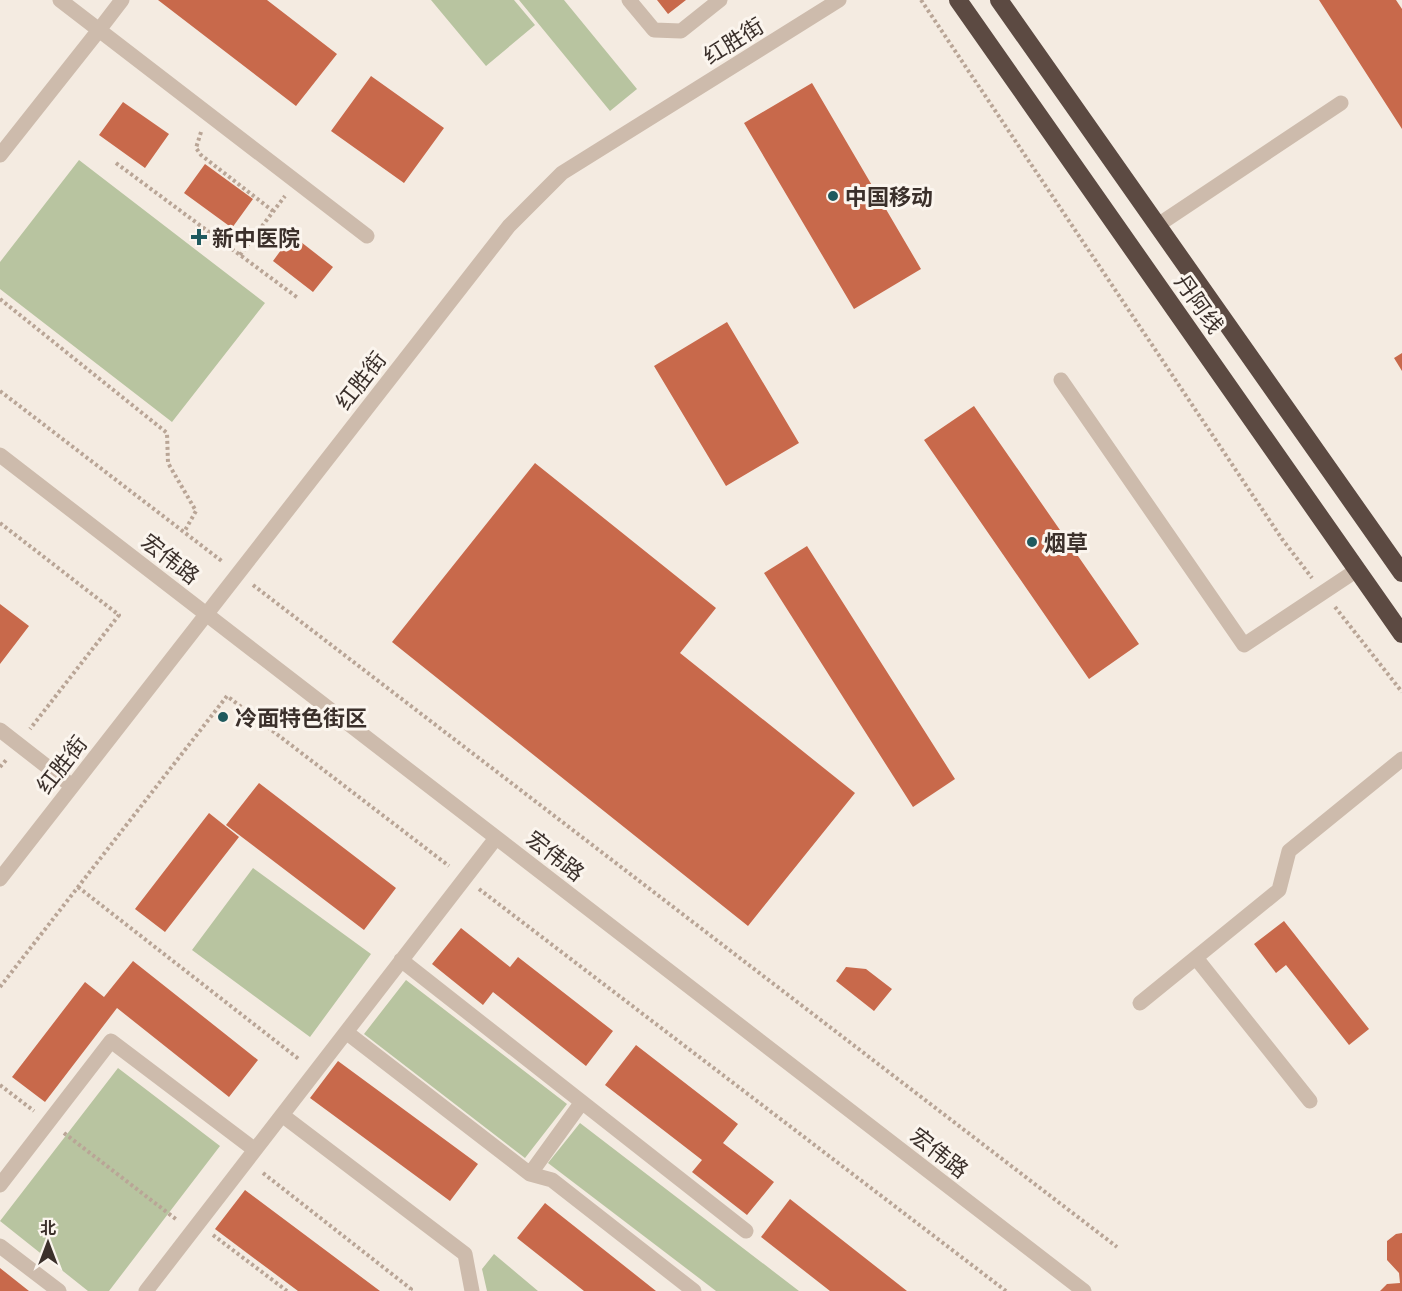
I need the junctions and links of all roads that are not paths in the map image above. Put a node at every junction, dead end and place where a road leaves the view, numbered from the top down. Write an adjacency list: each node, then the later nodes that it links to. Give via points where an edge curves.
1 (60, 0): 8 (street)
2 (122, 0): 8 (street)
3 (629, 0): 4 (street, via 654,30 681,32)
4 (720, 0)
5 (839, 0): 17 (street, 红胜街, via 562,173 509,226)
6 (958, 0): 15 (highway, 丹阿线)
7 (999, 0): 11 (highway, 丹阿线)
8 (99, 30): 10 (street); 12 (street)
9 (1341, 103): 11 (street)
10 (0, 155)
11 (1158, 225): 16 (highway, 丹阿线)
12 (368, 236)
13 (1061, 380): 15 (street, via 1244,645)
14 (0, 455): 17 (street, 宏伟路)
15 (1357, 570): 18 (highway, 丹阿线)
16 (1402, 573)
17 (206, 613): 21 (street, 红胜街); 22 (street, 宏伟路)
18 (1402, 634)
19 (0, 730): 21 (street)
20 (1402, 759): 24 (street, via 1289,852 1279,890)
21 (72, 786): 23 (street, 红胜街)
22 (496, 838): 25 (street); 40 (street, 宏伟路)
23 (0, 879)
24 (1196, 958): 26 (street); 28 (street)
25 (401, 960): 27 (street); 29 (street)
26 (1140, 1003)
27 (346, 1032): 30 (street); 32 (street)
28 (1310, 1101)
29 (582, 1102): 32 (street); 34 (street)
30 (282, 1115): 31 (street); 38 (street, via 465,1254)
31 (251, 1155): 33 (street, via 111,1041); 37 (street)
32 (530, 1174): 39 (street, via 552,1180)
33 (0, 1185)
34 (746, 1232)
35 (0, 1246): 36 (street)
36 (59, 1291)
37 (146, 1291)
38 (472, 1291)
39 (694, 1291)
40 (1084, 1291)

